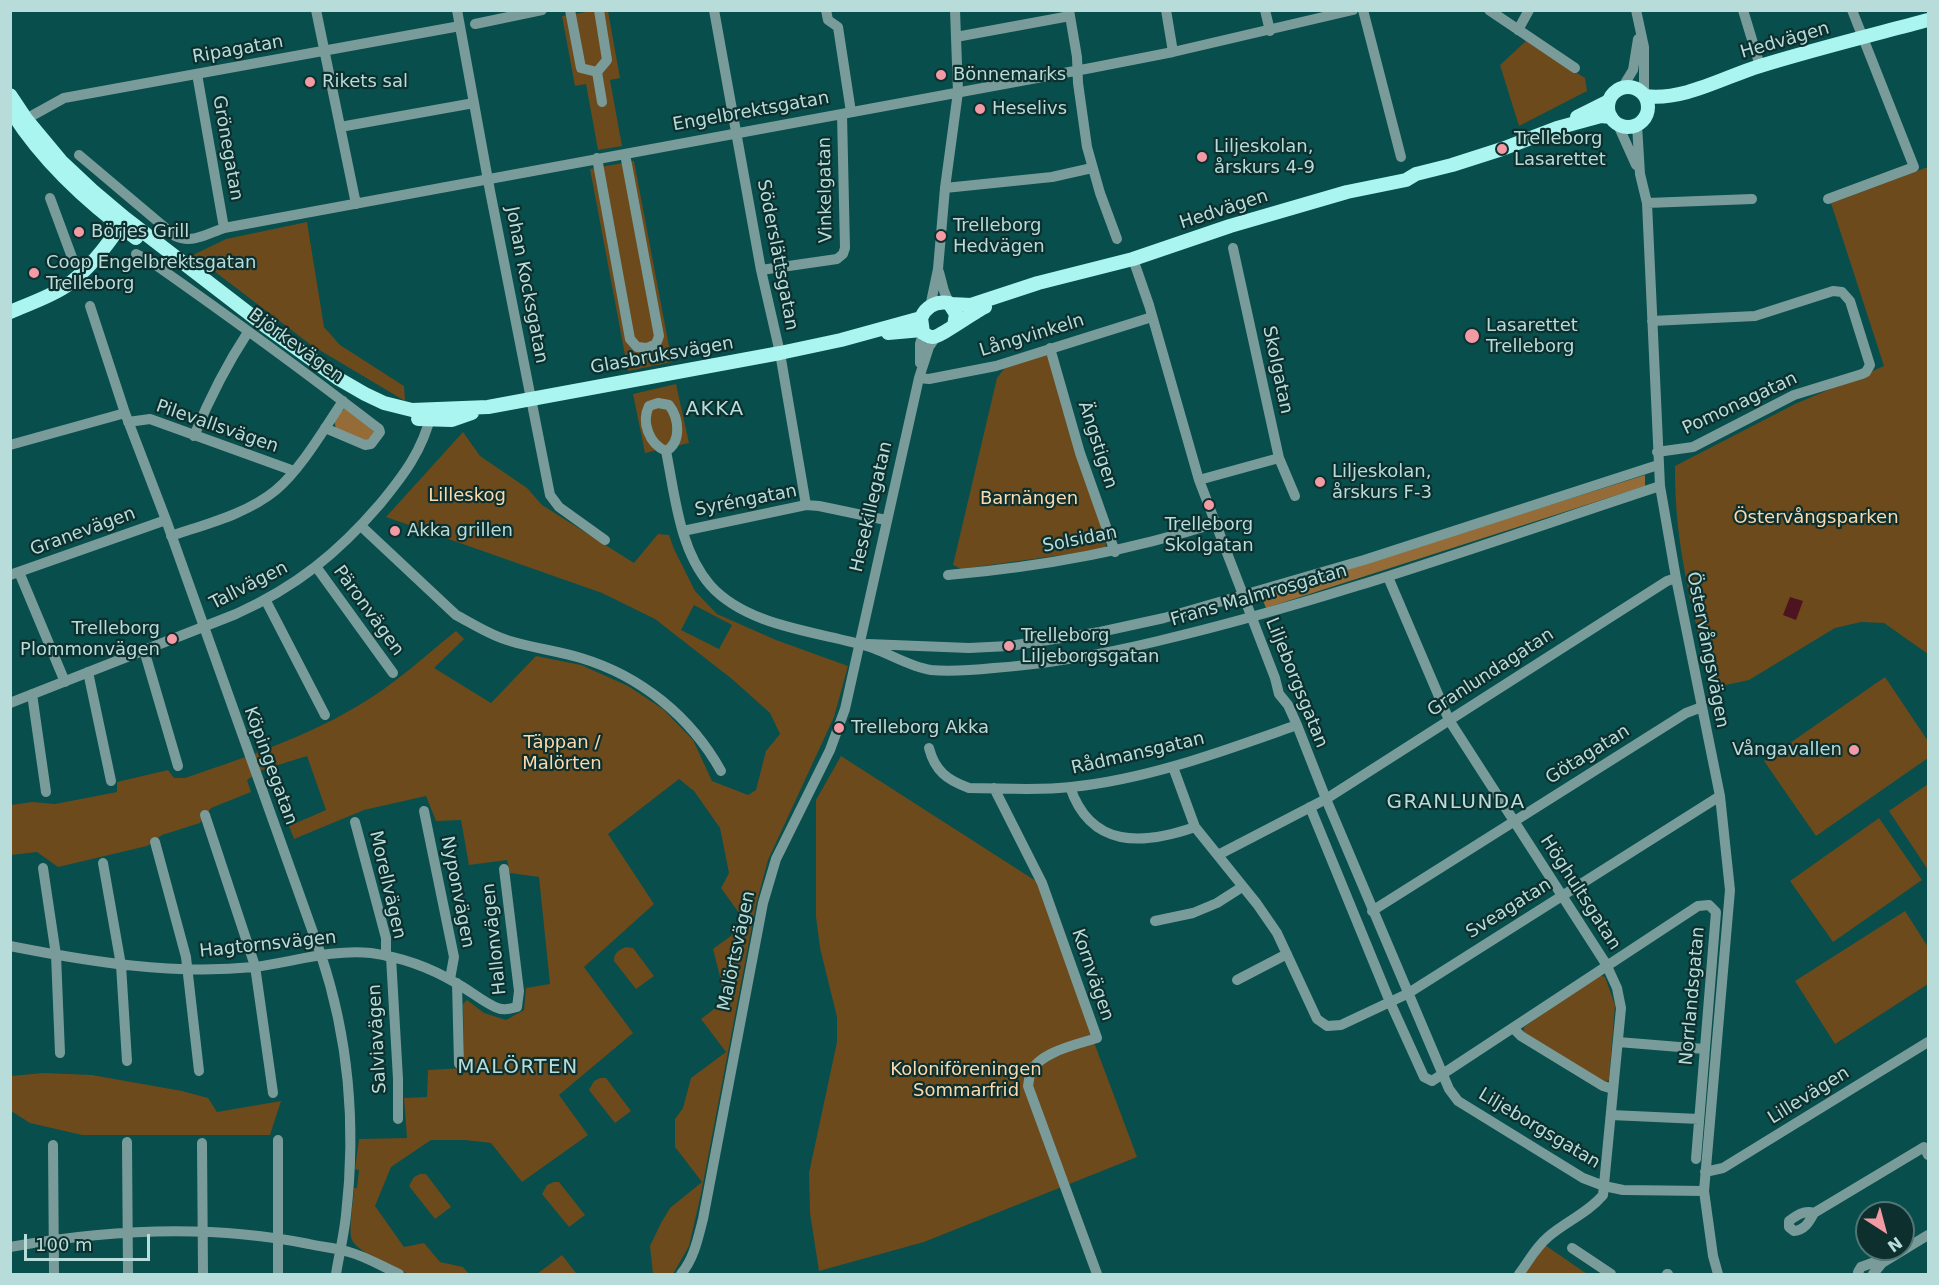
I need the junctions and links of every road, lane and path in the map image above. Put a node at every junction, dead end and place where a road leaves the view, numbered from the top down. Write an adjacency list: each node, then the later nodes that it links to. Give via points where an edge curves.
1 (316, 10): 27 (street)
2 (457, 10): 22 (street, Johan Kocksgatan)
3 (542, 10): 21 (street)
4 (570, 10): 32 (street, via 581,68)
5 (599, 10): 32 (street, via 607,60)
6 (714, 10): 49 (street, Söderslättsgatan)
7 (826, 10): 43 (street, Vinkelgatan, via 828,20 838,27)
8 (955, 10): 25 (street, Hesekillegatan)
9 (1166, 10): 28 (street)
10 (1265, 10): 24 (street)
11 (1353, 10): 18 (street, Engelbrektsgatan)
12 (1363, 10): 52 (street)
13 (1488, 10): 23 (street)
14 (1528, 10): 23 (street)
15 (1743, 10): 29 (street)
16 (1852, 10): 26 (street)
17 (1070, 13): 25 (street); 31 (street)
18 (1328, 14): 24 (street, Engelbrektsgatan)
19 (1637, 15): 34 (street, via 1635,64); 38 (street, via 1644,47)
20 (1929, 20): 26 (main road, Hedvägen)
21 (475, 24)
22 (460, 26): 27 (street, Ripagatan); 41 (street, Johan Kocksgatan)
23 (1518, 30): 30 (street)
24 (1270, 31): 28 (street, Engelbrektsgatan)
25 (956, 37): 35 (street, Hesekillegatan)
26 (1863, 38): 29 (main road, Hedvägen); 60 (street, via 1914,167)
27 (324, 52): 33 (street, Ripagatan); 47 (street)
28 (1173, 52): 31 (street, Engelbrektsgatan)
29 (1760, 66): 36 (main road, Hedvägen)
30 (1575, 68)
31 (1078, 70): 35 (street, Engelbrektsgatan); 54 (street)
32 (597, 72): 40 (street)
33 (197, 74): 44 (street, Ripagatan, via 64,98); 64 (street, Grönegatan)
34 (1622, 88): 38 (main road, Hedvägen, via 1634,88); 39 (main road, Hedvägen)
35 (958, 92): 43 (street, Engelbrektsgatan); 57 (street, Hesekillegatan)
36 (1688, 92): 38 (main road, Hedvägen, via 1664,97); 46 (main road, Hedvägen)
37 (10, 95): 44 (main road, Glasbruksvägen)
38 (1645, 95): 46 (main road, via 1648,103)
39 (1609, 101): 45 (main road, via 1608,112); 48 (main road, Hedvägen)
40 (602, 102)
41 (474, 103): 47 (street); 56 (street, Johan Kocksgatan)
42 (10, 111): 63 (main road, Glasbruksvägen, via 30,142 61,175)
43 (846, 113): 49 (street, Engelbrektsgatan); 70 (street, Vinkelgatan, via 843,254 837,259)
44 (26, 119): 63 (main road, Glasbruksvägen, via 61,161)
45 (1614, 121): 46 (main road, Hedvägen, via 1627,127); 48 (main road, Hedvägen, via 1601,116); 55 (street, Östervångsvägen)
46 (1641, 121): 55 (street, Östervångsvägen)
47 (340, 128): 62 (street)
48 (1557, 128): 68 (main road, Hedvägen, via 1406,180 1336,195)
49 (736, 134): 50 (street, Engelbrektsgatan); 70 (street, Söderslättsgatan)
50 (626, 154): 53 (street, Engelbrektsgatan); 53 (street, via 659,336 656,344 647,348 637,347 630,339)
51 (79, 155): 64 (street, Engelbrektsgatan, via 176,236 192,239)
52 (1401, 157)
53 (597, 158): 56 (street, Engelbrektsgatan)
54 (1092, 168): 57 (street, via 1022,181); 65 (street)
55 (1640, 174): 61 (street, Östervångsvägen)
56 (488, 178): 62 (street, Engelbrektsgatan); 84 (street, Johan Kocksgatan)
57 (945, 188): 69 (street, Hesekillegatan)
58 (50, 198): 71 (street, via 73,260)
59 (1752, 199): 61 (street)
60 (1828, 199)
61 (1647, 203): 77 (street, Östervångsvägen)
62 (356, 204): 64 (street, Engelbrektsgatan)
63 (123, 222): 71 (main road); 86 (main road, Glasbruksvägen, via 339,379 384,403)
64 (224, 228)
65 (1117, 238)
66 (1233, 248): 93 (street, Skolgatan)
67 (136, 255): 80 (street, Björkevägen)
68 (1133, 259): 72 (main road, Hedvägen); 76 (street, Liljeborgsgatan)
69 (938, 269): 73 (street, Hesekillegatan); 78 (street, Hesekillegatan)
70 (761, 270): 82 (street, Söderslättsgatan)
71 (83, 272): 75 (main road, via 64,287)
72 (1038, 283): 73 (main road, Hedvägen, via 971,305); 79 (main road, Hedvägen, via 968,315)
73 (950, 303): 78 (main road, Hedvägen, via 939,303); 79 (main road, via 956,314)
74 (90, 306): 87 (street, Köpingegatan)
75 (10, 312)
76 (1152, 317): 81 (street, Långvinkeln); 96 (street, Liljeborgsgatan)
77 (1652, 321): 92 (street, Östervångsvägen); 92 (street, Pomonagatan, via 1755,315 1833,291 1842,292 1850,301 1869,361 1862,374 1794,395 1693,447)
78 (926, 325): 79 (main road, Hedvägen); 82 (main road, Glasbruksvägen); 83 (street, Hesekillegatan, via 920,344)
79 (954, 326)
80 (248, 332): 85 (street, Björkevägen); 89 (street, via 225,366)
81 (1050, 348): 83 (street, Långvinkeln, via 996,366); 107 (street, Ängstigen)
82 (780, 353): 84 (main road, Glasbruksvägen); 99 (street, Söderslättsgatan)
83 (919, 378): 101 (street, Hesekillegatan)
84 (532, 399): 86 (main road, Glasbruksvägen); 106 (street, Johan Kocksgatan, via 550,495)
85 (343, 401): 88 (street); 88 (street, Björkevägen, via 380,432 371,444 364,445)
86 (431, 415): 103 (street, Tallvägen, via 417,454)
87 (127, 417): 89 (street, Pilevallsvägen, via 150,419); 90 (street, Pilevallsvägen); 100 (street, Köpingegatan)
88 (325, 428): 95 (street)
89 (194, 436): 95 (street, Pilevallsvägen)
90 (10, 445)
91 (666, 451): 104 (street, Frans Malmrosgatan)
92 (1657, 452): 94 (street, Östervångsvägen)
93 (1279, 458): 96 (street); 98 (street, Skolgatan)
94 (1658, 465): 97 (street, Östervångsvägen); 113 (street, Frans Malmrosgatan)
95 (294, 471): 105 (street, via 277,489 253,504)
96 (1199, 480): 102 (street, Liljeborgsgatan)
97 (1660, 486): 111 (street, Frans Malmrosgatan); 112 (street, Östervångsvägen)
98 (1295, 496)
99 (806, 505): 101 (street, Syréngatan); 104 (street, Syréngatan)
100 (166, 520): 105 (street, Köpingegatan); 109 (street, Granevägen)
101 (886, 520): 117 (street, Hesekillegatan)
102 (1216, 523): 107 (street, Solsidan); 113 (street, Liljeborgsgatan)
103 (361, 526): 108 (street, Tallvägen); 131 (street, via 456,615 509,641 582,658 640,684 687,724)
104 (683, 531): 117 (street, Frans Malmrosgatan, via 691,557 710,585 732,604 758,617)
105 (171, 536): 116 (street, Köpingegatan)
106 (605, 540)
107 (1114, 552): 110 (street, Solsidan)
108 (316, 568): 114 (street, Tallvägen); 120 (street, Päronvägen)
109 (15, 573): 121 (street)
110 (948, 575)
111 (1388, 577): 115 (street, Frans Malmrosgatan); 126 (street, Höghultsgatan)
112 (1676, 578): 124 (street, Östervångsvägen); 126 (street, Granlundagatan)
113 (1244, 596): 115 (street, Liljeborgsgatan); 117 (street, Frans Malmrosgatan, via 1164,618 1035,643 969,648)
114 (266, 601): 116 (street, Tallvägen); 125 (street)
115 (1252, 618): 117 (street, Frans Malmrosgatan, via 1106,653 967,670 930,670); 127 (street, Liljeborgsgatan, via 1279,694)
116 (202, 627): 118 (street, Tallvägen); 156 (street, Köpingegatan)
117 (858, 644): 206 (street, Malörtsvägen, via 839,728 776,859 763,903 703,1219 696,1247)
118 (144, 650): 119 (street, Tallvägen); 129 (street)
119 (88, 672): 121 (street, Tallvägen); 132 (street)
120 (393, 674)
121 (64, 682): 122 (street, Tallvägen)
122 (32, 694): 123 (street, Tallvägen); 135 (street)
123 (10, 703)
124 (1702, 707): 136 (street, Östervångsvägen); 141 (street, Götagatan, via 1686,713)
125 (325, 715)
126 (1449, 720): 137 (street, Granlundagatan); 141 (street, Höghultsgatan)
127 (1297, 725): 130 (street, Rådmansgatan); 137 (street, Liljeborgsgatan)
128 (929, 748): 134 (street, Rådmansgatan, via 941,773 956,783 969,788)
129 (178, 766)
130 (1173, 767): 133 (street, Rådmansgatan); 143 (street)
131 (721, 771)
132 (111, 781)
133 (1070, 787): 134 (street, Rådmansgatan); 143 (street, via 1088,820 1108,834 1152,839)
134 (994, 788): 207 (street, Kornvägen, via 1042,883 1097,1038 1041,1060 1031,1070 1028,1086)
135 (46, 792)
136 (1720, 796): 150 (street, Sveagatan); 187 (street, Östervångsvägen, via 1730,890)
137 (1326, 799): 138 (street, Granlundagatan); 151 (street, Liljeborgsgatan)
138 (1310, 807): 145 (street, Granlundagatan); 165 (street)
139 (424, 811): 163 (street, Nyponvägen, via 454,957)
140 (205, 815): 160 (street)
141 (1514, 821): 150 (street, Höghultsgatan); 151 (street, Götagatan)
142 (355, 822): 157 (street, Morellvägen)
143 (1195, 827): 145 (street)
144 (155, 842): 161 (street)
145 (1218, 855): 149 (street)
146 (103, 863): 159 (street)
147 (43, 868): 155 (street)
148 (504, 868): 166 (street, Hallonvägen, via 519,991)
149 (1242, 887): 152 (street, via 1217,903); 154 (street)
150 (1562, 896): 158 (street, Höghultsgatan); 164 (street, Sveagatan)
151 (1372, 911): 164 (street, Liljeborgsgatan)
152 (1155, 921)
153 (10, 946): 155 (street, Hagtornsvägen)
154 (1287, 954): 162 (street); 165 (street, Sveagatan, via 1317,1019 1328,1026 1341,1025)
155 (56, 955): 159 (street, Hagtornsvägen); 171 (street)
156 (321, 955): 157 (street, Hagtornsvägen, via 370,953); 160 (street, Hagtornsvägen); 198 (street, Köpingegatan, via 338,1014 348,1087 350,1171)
157 (388, 957): 163 (street, Hagtornsvägen, via 430,969); 179 (street, Salviavägen, via 396,1036)
158 (1606, 964): 167 (street, Norrlandsgatan); 168 (street, Höghultsgatan, via 1621,1008); 170 (street, Norrlandsgatan, via 1698,906 1709,905 1716,912)
159 (122, 965): 161 (street, Hagtornsvägen); 172 (street)
160 (255, 966): 161 (street, Hagtornsvägen); 177 (street)
161 (188, 970): 174 (street)
162 (1237, 980)
163 (453, 981): 166 (street, Hagtornsvägen, via 496,1008 508,1010); 173 (street, Nyponvägen)
164 (1407, 994): 165 (street, Sveagatan); 175 (street, Liljeborgsgatan)
165 (1390, 1002): 175 (street, via 1424,1077 1432,1081)
166 (517, 1006)
167 (1513, 1028): 175 (street, Norrlandsgatan); 176 (street)
168 (1618, 1042): 170 (street); 176 (street, Höghultsgatan)
169 (1929, 1042): 187 (street, Lillevägen, via 1723,1168)
170 (1704, 1049): 180 (street, Norrlandsgatan)
171 (60, 1053)
172 (127, 1061)
173 (459, 1064)
174 (199, 1071)
175 (1442, 1076): 188 (street, Liljeborgsgatan, via 1458,1101 1583,1178)
176 (1613, 1089): 178 (street, Höghultsgatan)
177 (273, 1093)
178 (1611, 1115): 180 (street); 188 (street, Höghultsgatan)
179 (398, 1119)
180 (1699, 1119): 186 (street, Norrlandsgatan)
181 (278, 1140): 194 (street)
182 (127, 1142): 191 (street)
183 (202, 1143): 192 (street)
184 (53, 1145): 195 (street)
185 (1927, 1149): 190 (street)
186 (1696, 1159)
187 (1705, 1172): 189 (street, Östervångsvägen)
188 (1604, 1186): 189 (street, Liljeborgsgatan, via 1623,1190); 208 (street, via 1596,1204 1549,1236 1534,1250)
189 (1704, 1191): 210 (street, Östervångsvägen)
190 (1814, 1213)
191 (128, 1231): 192 (street); 195 (street); 201 (street)
192 (203, 1232): 194 (street); 202 (street)
193 (1929, 1235): 199 (street)
194 (278, 1238): 198 (street); 203 (street)
195 (54, 1239): 196 (street); 200 (street)
196 (10, 1247)
197 (1572, 1248): 209 (street)
198 (339, 1249): 204 (street, Köpingegatan); 205 (street)
199 (1882, 1263): 211 (street, via 1861,1267); 212 (street)
200 (54, 1275)
201 (128, 1275)
202 (203, 1275)
203 (278, 1275)
204 (336, 1275)
205 (399, 1275)
206 (681, 1275)
207 (1097, 1275)
208 (1519, 1275)
209 (1611, 1275)
210 (1718, 1275)
211 (1859, 1275)
212 (1873, 1275)

